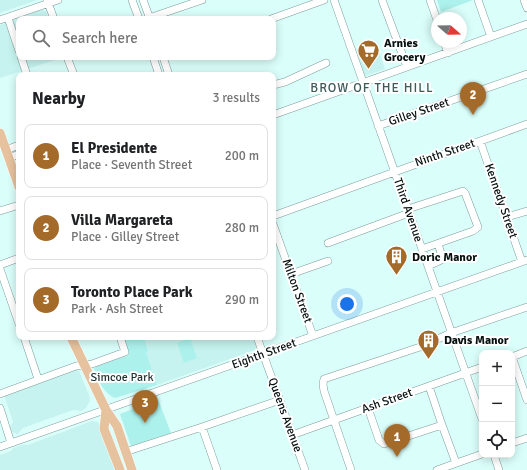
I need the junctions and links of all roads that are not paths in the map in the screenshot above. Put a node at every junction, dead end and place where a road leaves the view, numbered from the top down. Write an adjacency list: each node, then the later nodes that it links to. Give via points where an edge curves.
1 (58, 0): 11 (street)
2 (132, 0): 15 (street)
3 (143, 0): 16 (street)
4 (202, 0): 17 (street)
5 (324, 0): 18 (street)
6 (334, 0): 36 (street, Third Avenue)
7 (382, 0): 30 (street)
8 (430, 0): 13 (street)
9 (478, 0): 21 (street)
10 (524, 0): 12 (street)
11 (48, 2): 14 (street); 19 (street)
12 (527, 8)
13 (434, 12)
14 (53, 16)
15 (138, 16)
16 (148, 16)
17 (157, 16)
18 (276, 17)
19 (2, 18): 22 (street)
20 (527, 24): 21 (street)
21 (491, 37): 24 (street)
22 (16, 45)
23 (446, 48): 24 (street)
24 (448, 52): 30 (street)
25 (22, 60): 31 (street)
26 (68, 60): 32 (street)
27 (153, 60): 33 (street)
28 (164, 60): 34 (street)
29 (326, 63): 37 (street)
30 (407, 67): 36 (street)
31 (26, 72)
32 (73, 72)
33 (158, 72)
34 (168, 72)
35 (527, 74): 40 (street, Gilley Street)
36 (363, 83): 38 (street); 40 (street, Third Avenue)
37 (276, 84)
38 (276, 114)
39 (527, 124): 42 (street, Ninth Street)
40 (378, 126): 46 (street, Third Avenue)
41 (0, 133): 44 (main road)
42 (480, 141): 46 (street, Ninth Street); 53 (street, Kennedy Street)
43 (16, 148): 44 (street)
44 (7, 154): 45 (street); 47 (main road)
45 (16, 154)
46 (394, 171): 50 (street, Third Avenue); 52 (street, Ninth Street)
47 (16, 179)
48 (16, 206): 49 (street)
49 (0, 211)
50 (408, 211): 55 (street); 56 (street, via 461,191 465,192 478,227); 57 (street, Third Avenue)
51 (527, 211): 53 (street)
52 (276, 215)
53 (506, 217): 60 (street, Kennedy Street)
54 (276, 232): 64 (street, Milton Street)
55 (328, 243)
56 (438, 244): 57 (street); 62 (street, via 441,260)
57 (422, 250): 62 (street, Third Avenue)
58 (16, 259): 61 (street)
59 (328, 261): 64 (street)
60 (525, 261): 65 (street, Eighth Street)
61 (0, 265)
62 (428, 266): 65 (street, Third Avenue)
63 (0, 269): 67 (street)
64 (291, 274): 69 (street, Milton Street)
65 (437, 292): 68 (street, Third Avenue); 69 (street, Eighth Street)
66 (527, 307): 68 (street)
67 (16, 315)
68 (451, 333): 80 (street, Third Avenue); 90 (street, via 420,347 326,378 323,384)
69 (313, 336): 75 (street, Eighth Street)
70 (25, 340): 81 (street)
71 (72, 340): 77 (main road)
72 (121, 340): 77 (street, via 125,352)
73 (258, 340): 75 (street, Queens Avenue)
74 (527, 351): 76 (street)
75 (263, 354): 84 (street, Queens Avenue); 88 (street, Eighth Street)
76 (515, 356)
77 (84, 365): 81 (street); 88 (main road)
78 (515, 366): 85 (street)
79 (479, 368): 80 (street, Ash Street)
80 (465, 373): 82 (street, Ash Street); 89 (street, Third Avenue)
81 (38, 379): 83 (street)
82 (428, 386): 87 (street, Ash Street); 91 (street)
83 (0, 394)
84 (280, 400): 92 (street); 93 (street, Queens Avenue)
85 (527, 400)
86 (0, 408): 96 (street)
87 (368, 408): 90 (street, Ash Street); 91 (street, via 379,440 384,444)
88 (106, 410): 96 (street, Eighth Street); 98 (main road, via 117,426); 102 (main road, via 104,430)
89 (479, 411)
90 (333, 420): 93 (street, Ash Street); 106 (street)
91 (442, 425): 101 (street)
92 (202, 427): 98 (street); 104 (street)
93 (292, 435): 105 (street, Queens Avenue)
94 (527, 438): 95 (street)
95 (515, 442)
96 (11, 443): 97 (street, Eighth Street)
97 (0, 447)
98 (125, 452): 103 (main road)
99 (479, 455): 101 (street)
100 (495, 458): 108 (street)
101 (456, 463): 107 (street)
102 (120, 470)
103 (132, 470)
104 (217, 470)
105 (305, 470)
106 (351, 470)
107 (437, 470)
108 (499, 470)

